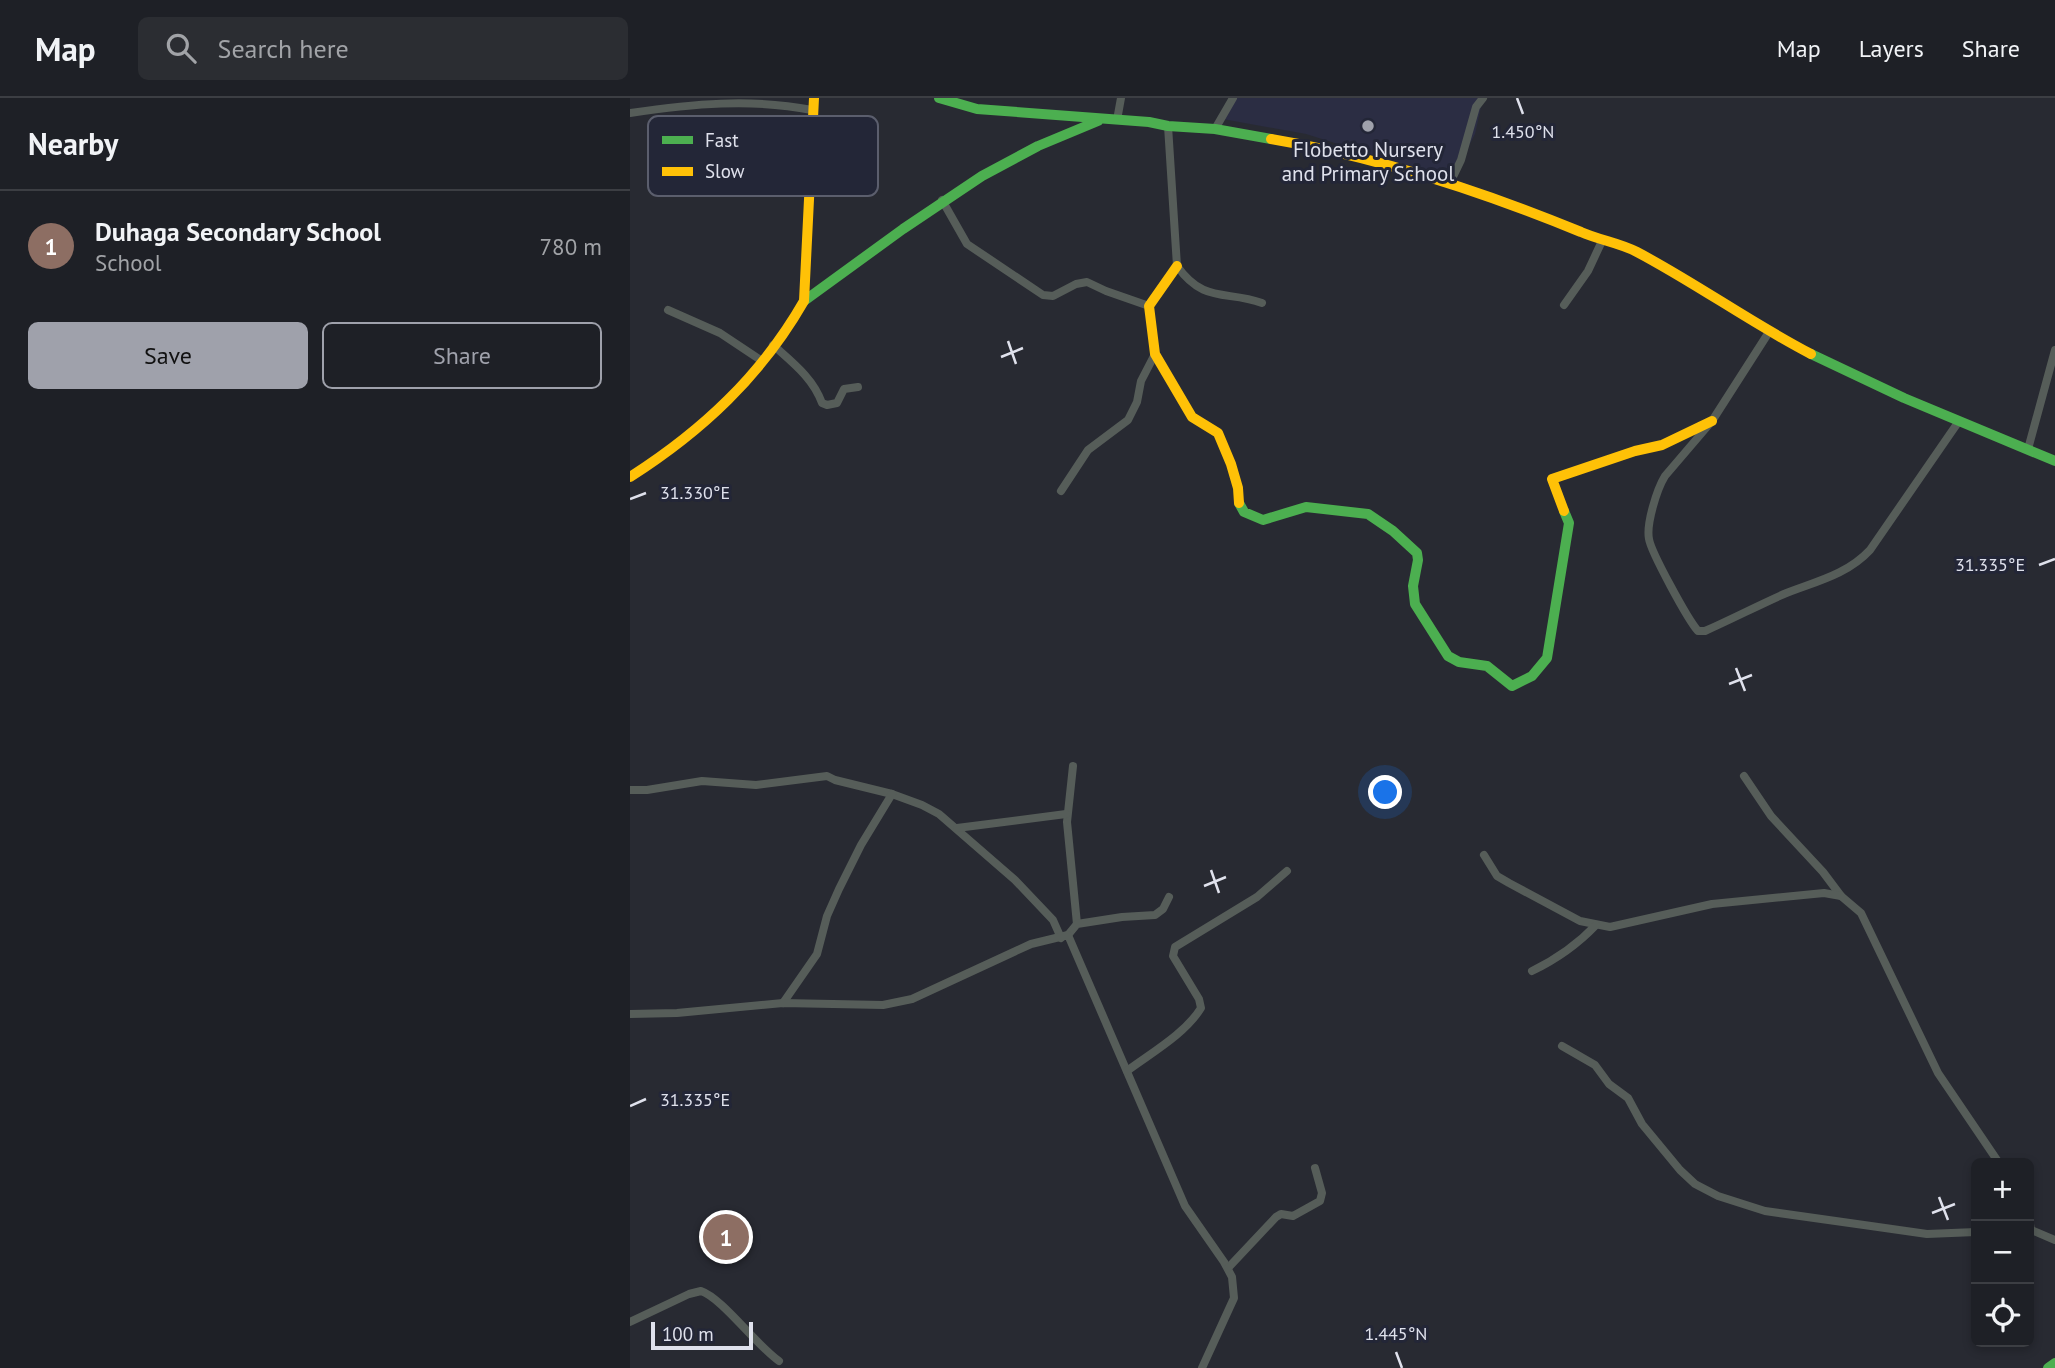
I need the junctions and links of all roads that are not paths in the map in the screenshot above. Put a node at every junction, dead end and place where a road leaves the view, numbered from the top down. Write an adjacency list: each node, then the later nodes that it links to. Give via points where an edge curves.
1 (939, 98): 7 (street, via 989,111)
2 (1121, 98): 8 (street)
3 (1233, 98): 10 (street)
4 (1483, 98): 11 (street)
5 (813, 104): 6 (street, via 731,103)
6 (630, 113)
7 (1103, 120): 8 (street); 13 (street, via 1033,148)
8 (1117, 120): 9 (street)
9 (1168, 126): 10 (street); 15 (street)
10 (1215, 129): 11 (street, via 1304,144)
11 (1450, 183): 14 (street)
12 (809, 196): 16 (street)
13 (942, 200): 16 (street); 19 (street, via 967,244 1043,295 1053,296 1087,282)
14 (1602, 241): 18 (street); 21 (street, via 1634,250)
15 (1177, 266): 17 (street, via 1204,290); 19 (street)
16 (804, 302): 22 (street)
17 (1262, 303)
18 (1564, 305)
19 (1149, 306): 24 (street)
20 (668, 310): 25 (street, via 720,333)
21 (1769, 332): 27 (street); 28 (street)
22 (773, 345): 25 (street); 26 (street, via 805,373 822,403 837,403 844,389)
23 (2055, 350): 29 (street)
24 (1156, 354): 27 (street, via 1192,417 1218,433 1244,512 1263,520 1320,507 1378,519 1417,553 1416,604 1448,656 1487,666 1513,687 1547,659 1569,523 1552,480 1662,445); 32 (street, via 1128,420 1088,450)
25 (762, 361): 31 (street, via 691,436)
26 (858, 387)
27 (1712, 421): 28 (street, via 1661,483 1648,532 1651,548 1686,614 1702,631 1860,560)
28 (1959, 421): 29 (street)
29 (2028, 449): 30 (street)
30 (2055, 461)
31 (630, 477)
32 (1061, 491)
33 (1073, 766): 37 (street)
34 (1744, 776): 41 (street, via 1771,816)
35 (630, 790): 36 (street, via 702,781 766,784 827,776)
36 (892, 794): 38 (street, via 922,805); 47 (street, via 839,889 817,954)
37 (1066, 814): 38 (street); 43 (street)
38 (957, 828): 45 (street, via 1015,880)
39 (1484, 855): 44 (street, via 1503,880)
40 (1287, 871): 50 (street, via 1256,897 1175,947 1173,956 1201,1008 1171,1038)
41 (1841, 896): 44 (street, via 1824,893 1712,904 1610,927); 51 (street, via 1861,913 1938,1073)
42 (1169, 897): 43 (street, via 1155,915)
43 (1077, 924): 45 (street)
44 (1596, 925): 46 (street, via 1577,945)
45 (1064, 936): 47 (street, via 1031,944 899,1002); 50 (street)
46 (1532, 971)
47 (783, 1003): 48 (street)
48 (630, 1014)
49 (1562, 1046): 54 (street, via 1595,1065 1609,1084 1628,1098 1642,1124 1680,1170 1718,1196 1765,1211 1882,1228 1927,1234)
50 (1126, 1070): 56 (street, via 1185,1206)
51 (1996, 1158)
52 (1315, 1168): 56 (street, via 1320,1201 1293,1216 1276,1217)
53 (2034, 1231): 55 (street)
54 (1971, 1232)
55 (2055, 1240)
56 (1228, 1268): 60 (street, via 1234,1298)
57 (630, 1322): 58 (street, via 701,1291)
58 (779, 1361)
59 (2055, 1363): 61 (street)
60 (1202, 1368)
61 (2048, 1368)

